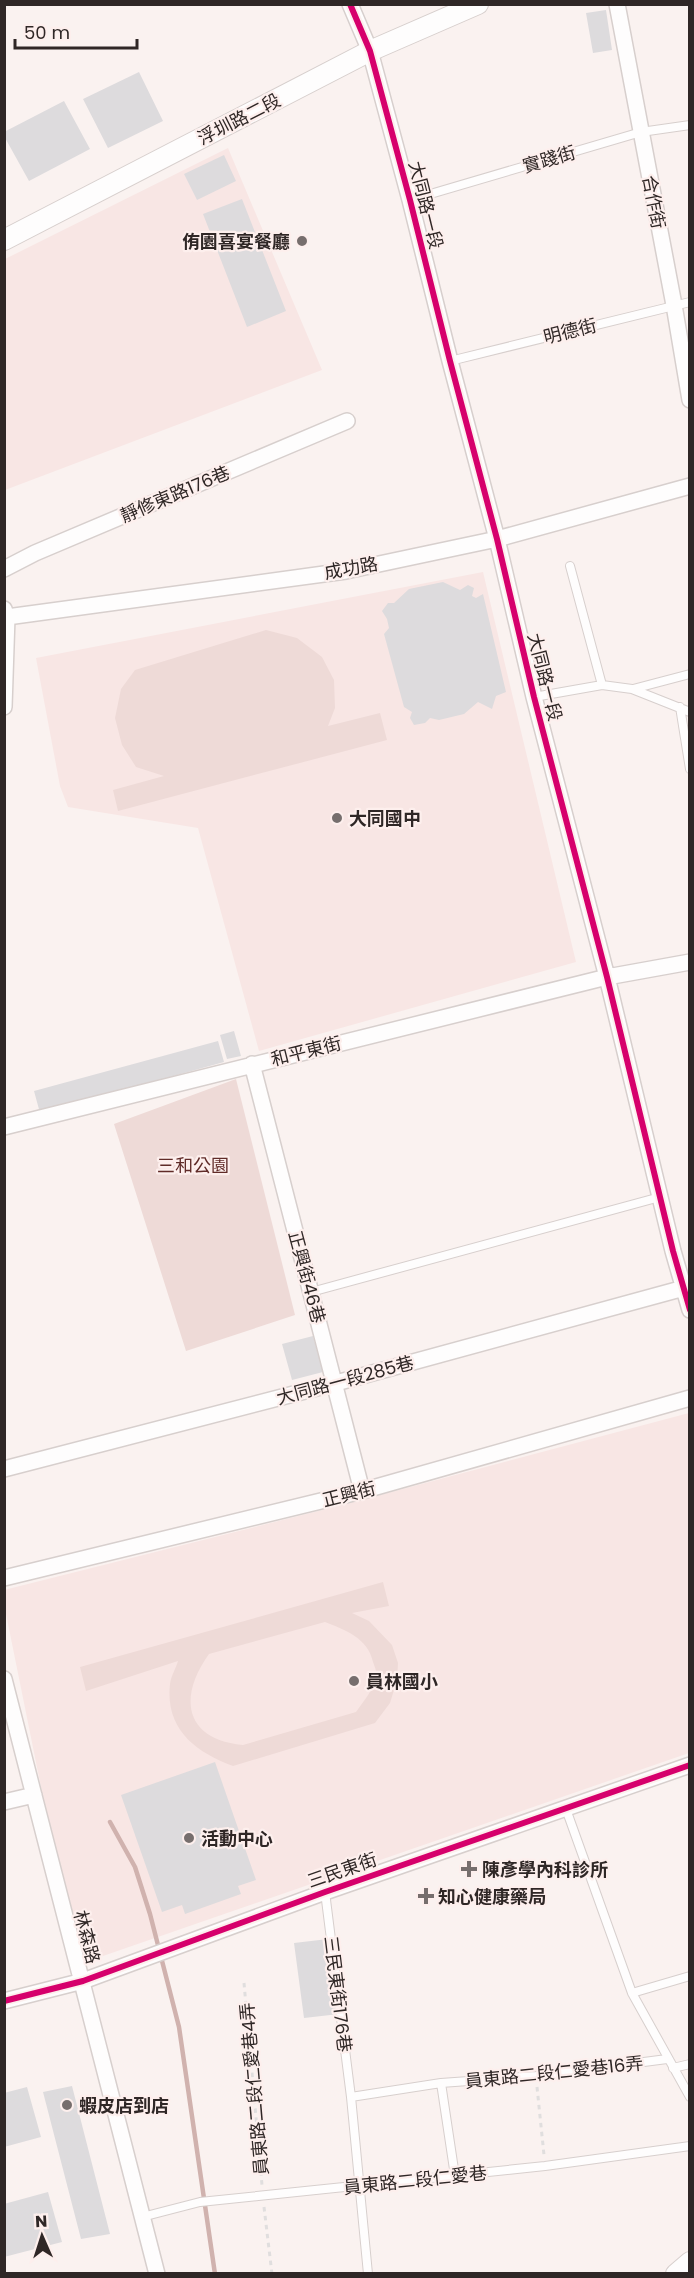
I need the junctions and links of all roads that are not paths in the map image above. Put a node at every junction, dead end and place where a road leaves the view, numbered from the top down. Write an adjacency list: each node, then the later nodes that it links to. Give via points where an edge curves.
1 (350, 4): 4 (street, 大同路一段)
2 (478, 4): 4 (street, 浮圳路二段)
3 (617, 4): 6 (street, 合作街)
4 (370, 51): 7 (street, 大同路一段); 8 (street, 浮圳路二段)
5 (690, 125): 6 (lane, 實踐街)
6 (641, 132): 7 (lane, 實踐街); 10 (street, 合作街)
7 (410, 200): 11 (street, 大同路一段)
8 (4, 240)
9 (690, 302): 10 (lane, 明德街)
10 (674, 305): 11 (lane, 明德街); 12 (street, 合作街)
11 (450, 361): 15 (street, 大同路一段)
12 (690, 400)
13 (346, 421): 17 (street, 靜修東路176巷)
14 (690, 486): 15 (street, 成功路)
15 (497, 539): 18 (street, 成功路, via 346,571); 22 (street, 大同路一段)
16 (570, 566): 20 (lane)
17 (4, 569)
18 (6, 613): 23 (street)
19 (690, 674): 21 (lane)
20 (602, 685): 21 (lane); 22 (lane)
21 (632, 689): 24 (lane)
22 (534, 697): 28 (street, 大同路一段)
23 (5, 700)
24 (680, 708): 25 (lane); 26 (lane)
25 (690, 712)
26 (690, 769)
27 (690, 962): 28 (street, 和平東街)
28 (607, 977): 29 (street, 和平東街); 31 (street, 大同路一段)
29 (252, 1064): 30 (street, 和平東街); 33 (street, 正興街46巷)
30 (4, 1127)
31 (660, 1197): 32 (street, 大同路一段); 33 (lane)
32 (684, 1288): 34 (street, 大同路一段); 35 (street, 大同路一段285巷)
33 (311, 1292): 35 (street, 正興街46巷)
34 (690, 1310)
35 (336, 1383): 37 (street, 大同路一段285巷); 38 (street, 正興街46巷)
36 (690, 1398): 38 (street, 正興街)
37 (4, 1469)
38 (363, 1491): 39 (street, 正興街)
39 (4, 1578)
40 (4, 1679): 42 (street, 林森路)
41 (690, 1765): 44 (street, 三民東街)
42 (34, 1795): 43 (street); 47 (street, 林森路)
43 (4, 1802)
44 (566, 1809): 45 (street, 三民東街); 48 (lane)
45 (325, 1892): 47 (street, 三民東街); 54 (lane, 三民東街176巷)
46 (690, 1976): 48 (lane)
47 (83, 1981): 49 (street, 三民東街); 59 (street, 林森路)
48 (632, 1993): 50 (lane)
49 (4, 2001)
50 (667, 2059): 52 (lane); 53 (lane, 員東路二段仁愛巷16弄, via 536,2076)
51 (690, 2064): 52 (lane)
52 (673, 2068): 55 (lane)
53 (441, 2083): 54 (lane, 員東路二段仁愛巷16弄); 57 (lane)
54 (351, 2097): 58 (lane, 三民東街176巷)
55 (690, 2097)
56 (690, 2146): 57 (lane, 員東路二段仁愛巷)
57 (455, 2176): 58 (lane, 員東路二段仁愛巷)
58 (360, 2186): 59 (lane, 員東路二段仁愛巷, via 200,2202); 62 (lane, 三民東街176巷)
59 (141, 2217): 61 (street, 林森路)
60 (690, 2262): 63 (street)
61 (156, 2274)
62 (368, 2274)
63 (676, 2274)

